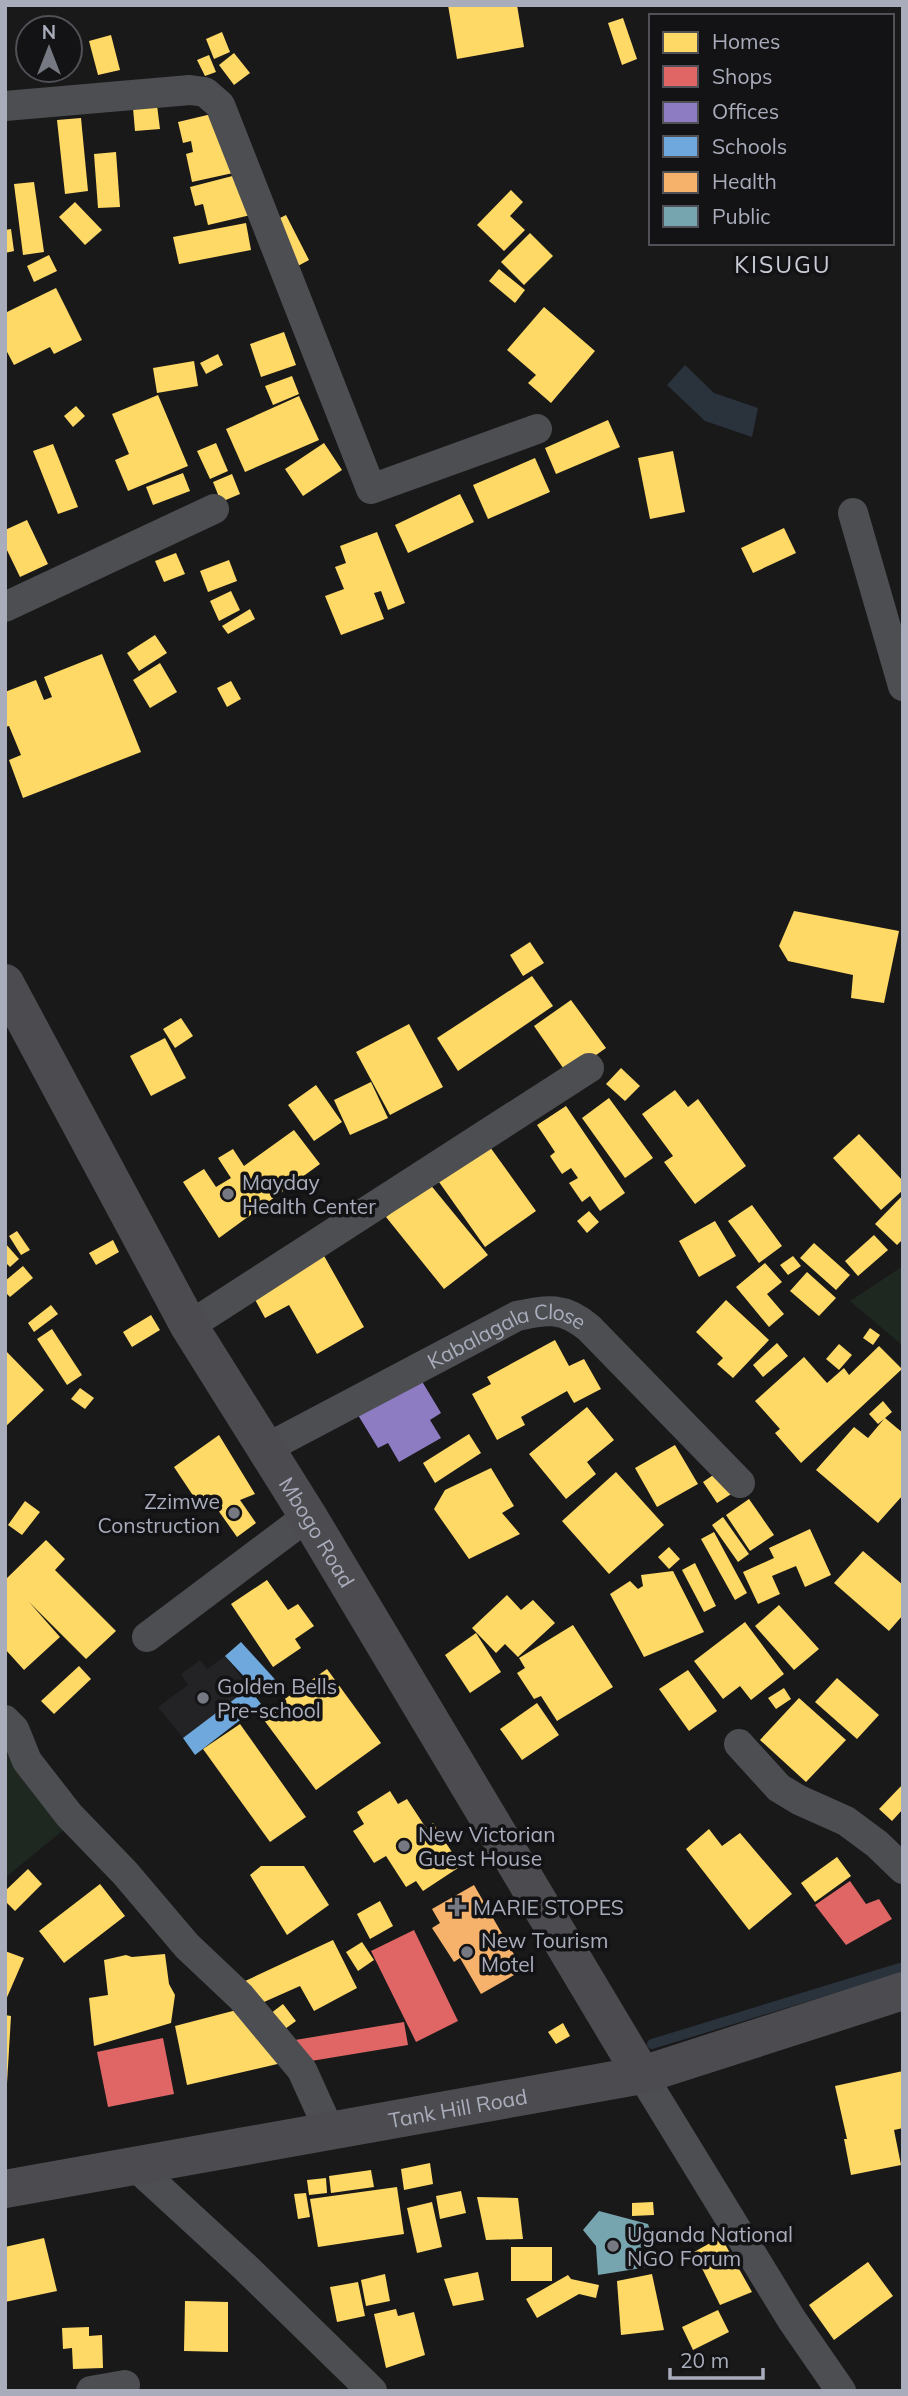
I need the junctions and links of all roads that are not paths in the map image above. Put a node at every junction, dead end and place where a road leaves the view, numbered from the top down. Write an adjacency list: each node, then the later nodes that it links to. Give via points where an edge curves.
1 (5, 106): 2 (street, via 190,90 205,92 220,105 371,489)
2 (537, 429)
3 (214, 509): 5 (street)
4 (853, 513): 6 (street)
5 (5, 607)
6 (903, 685)
7 (5, 983): 8 (street, Mbogo Road)
8 (14, 1025): 10 (street, Mbogo Road)
9 (589, 1068): 10 (street)
10 (189, 1326): 11 (street, Mbogo Road)
11 (268, 1448): 12 (street, Kabalagala Close, via 517,1316 549,1311 574,1315 589,1328); 13 (street, Mbogo Road)
12 (740, 1483)
13 (308, 1516): 14 (street); 19 (street, Mbogo Road)
14 (147, 1637)
15 (5, 1720): 20 (street, via 14,1729 26,1761 69,1815 187,1946 241,1997 302,2070)
16 (739, 1744): 17 (street, via 779,1788 846,1821)
17 (903, 1869)
18 (903, 1992): 19 (street, Tank Hill Road)
19 (642, 2075): 20 (street, Tank Hill Road); 26 (street, via 792,2320)
20 (330, 2132): 21 (street, Tank Hill Road)
21 (134, 2165): 22 (street, Tank Hill Road); 25 (street)
22 (5, 2189)
23 (125, 2385): 24 (street)
24 (91, 2391)
25 (372, 2391)
26 (841, 2391)

